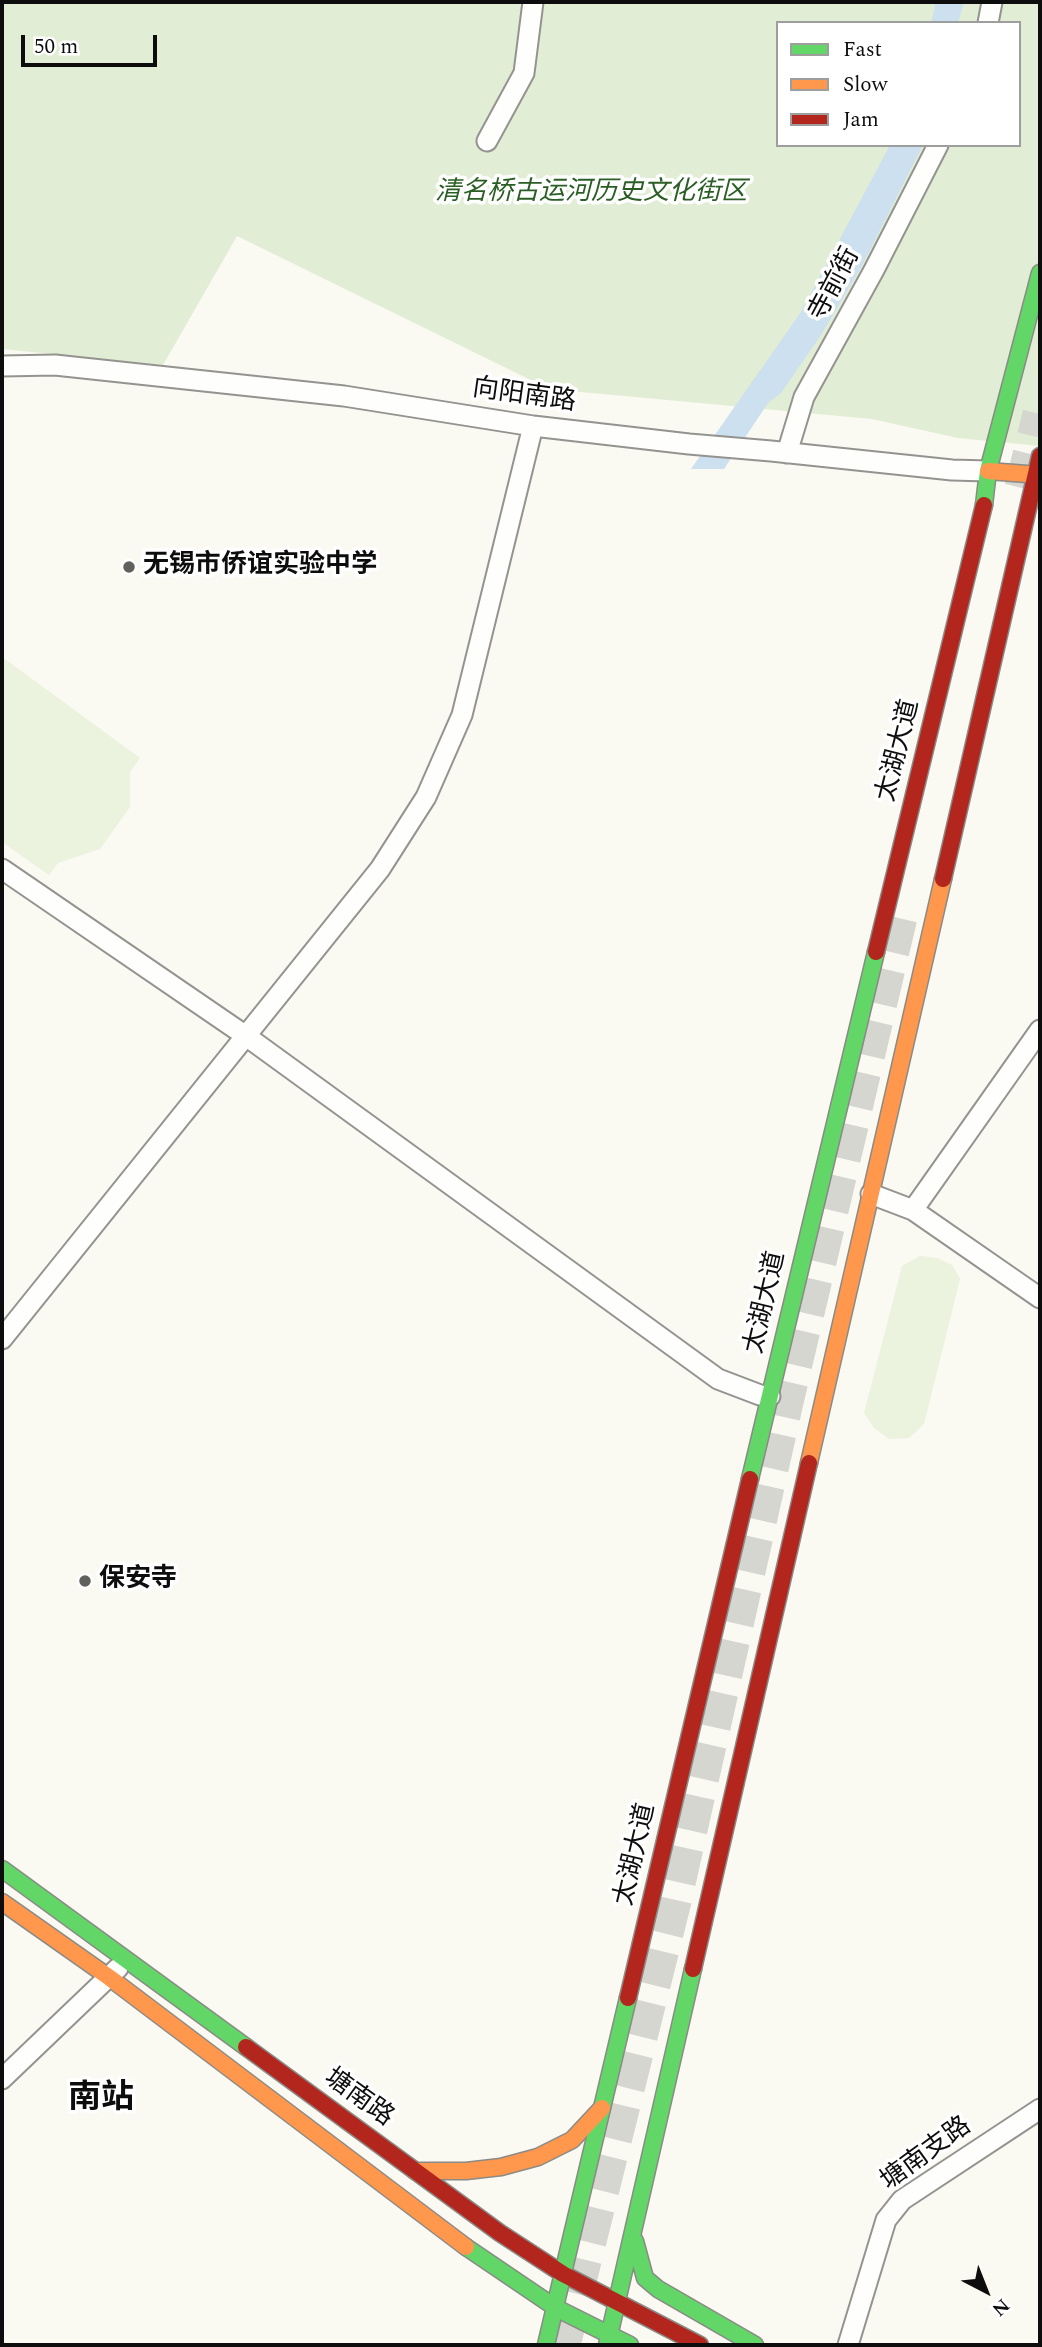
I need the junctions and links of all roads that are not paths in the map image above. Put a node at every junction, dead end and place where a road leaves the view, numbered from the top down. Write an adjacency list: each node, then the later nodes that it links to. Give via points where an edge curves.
1 (533, 2): 4 (street, via 524,73)
2 (992, 2): 3 (street)
3 (988, 21)
4 (487, 141)
5 (937, 147): 9 (street, 寺前街)
6 (1040, 273): 11 (main road, 太湖大道)
7 (2, 366): 8 (street, 向阳南路, via 55,365 330,394)
8 (533, 426): 9 (street, 向阳南路); 15 (street, via 462,715 426,797 380,869)
9 (779, 452): 11 (street, 向阳南路)
10 (1040, 456): 12 (main road)
11 (988, 471): 12 (main road, 向阳南路); 20 (main road, 太湖大道, via 983,512)
12 (1038, 475): 16 (main road)
13 (2, 869): 15 (street)
14 (1040, 1030): 17 (street)
15 (246, 1036): 19 (street); 20 (street, via 718,1379)
16 (871, 1194): 17 (street); 29 (main road)
17 (913, 1210): 18 (street)
18 (1040, 1298)
19 (2, 1339)
20 (770, 1396): 26 (main road, 太湖大道)
21 (2, 1869): 23 (main road, 塘南路)
22 (2, 1902): 24 (main road, 塘南路)
23 (125, 1959): 24 (street); 28 (main road, 塘南路)
24 (110, 1978): 25 (street); 32 (main road, 塘南路, via 479,2257)
25 (2, 2079)
26 (603, 2107): 28 (main road, via 572,2140 538,2157 466,2171); 30 (main road, 太湖大道)
27 (1040, 2109): 38 (street, 塘南支路, via 902,2200 886,2220)
28 (415, 2171): 30 (main road, 塘南路)
29 (634, 2235): 31 (main road); 37 (main road, via 645,2278)
30 (563, 2274): 31 (main road, 塘南路); 32 (main road, 太湖大道)
31 (618, 2303): 33 (main road); 36 (main road, 塘南路)
32 (556, 2308): 33 (main road, 塘南路); 34 (main road, 太湖大道)
33 (608, 2340): 35 (main road, 塘南路)
34 (546, 2345)
35 (630, 2345)
36 (700, 2345)
37 (755, 2345)
38 (848, 2345)

